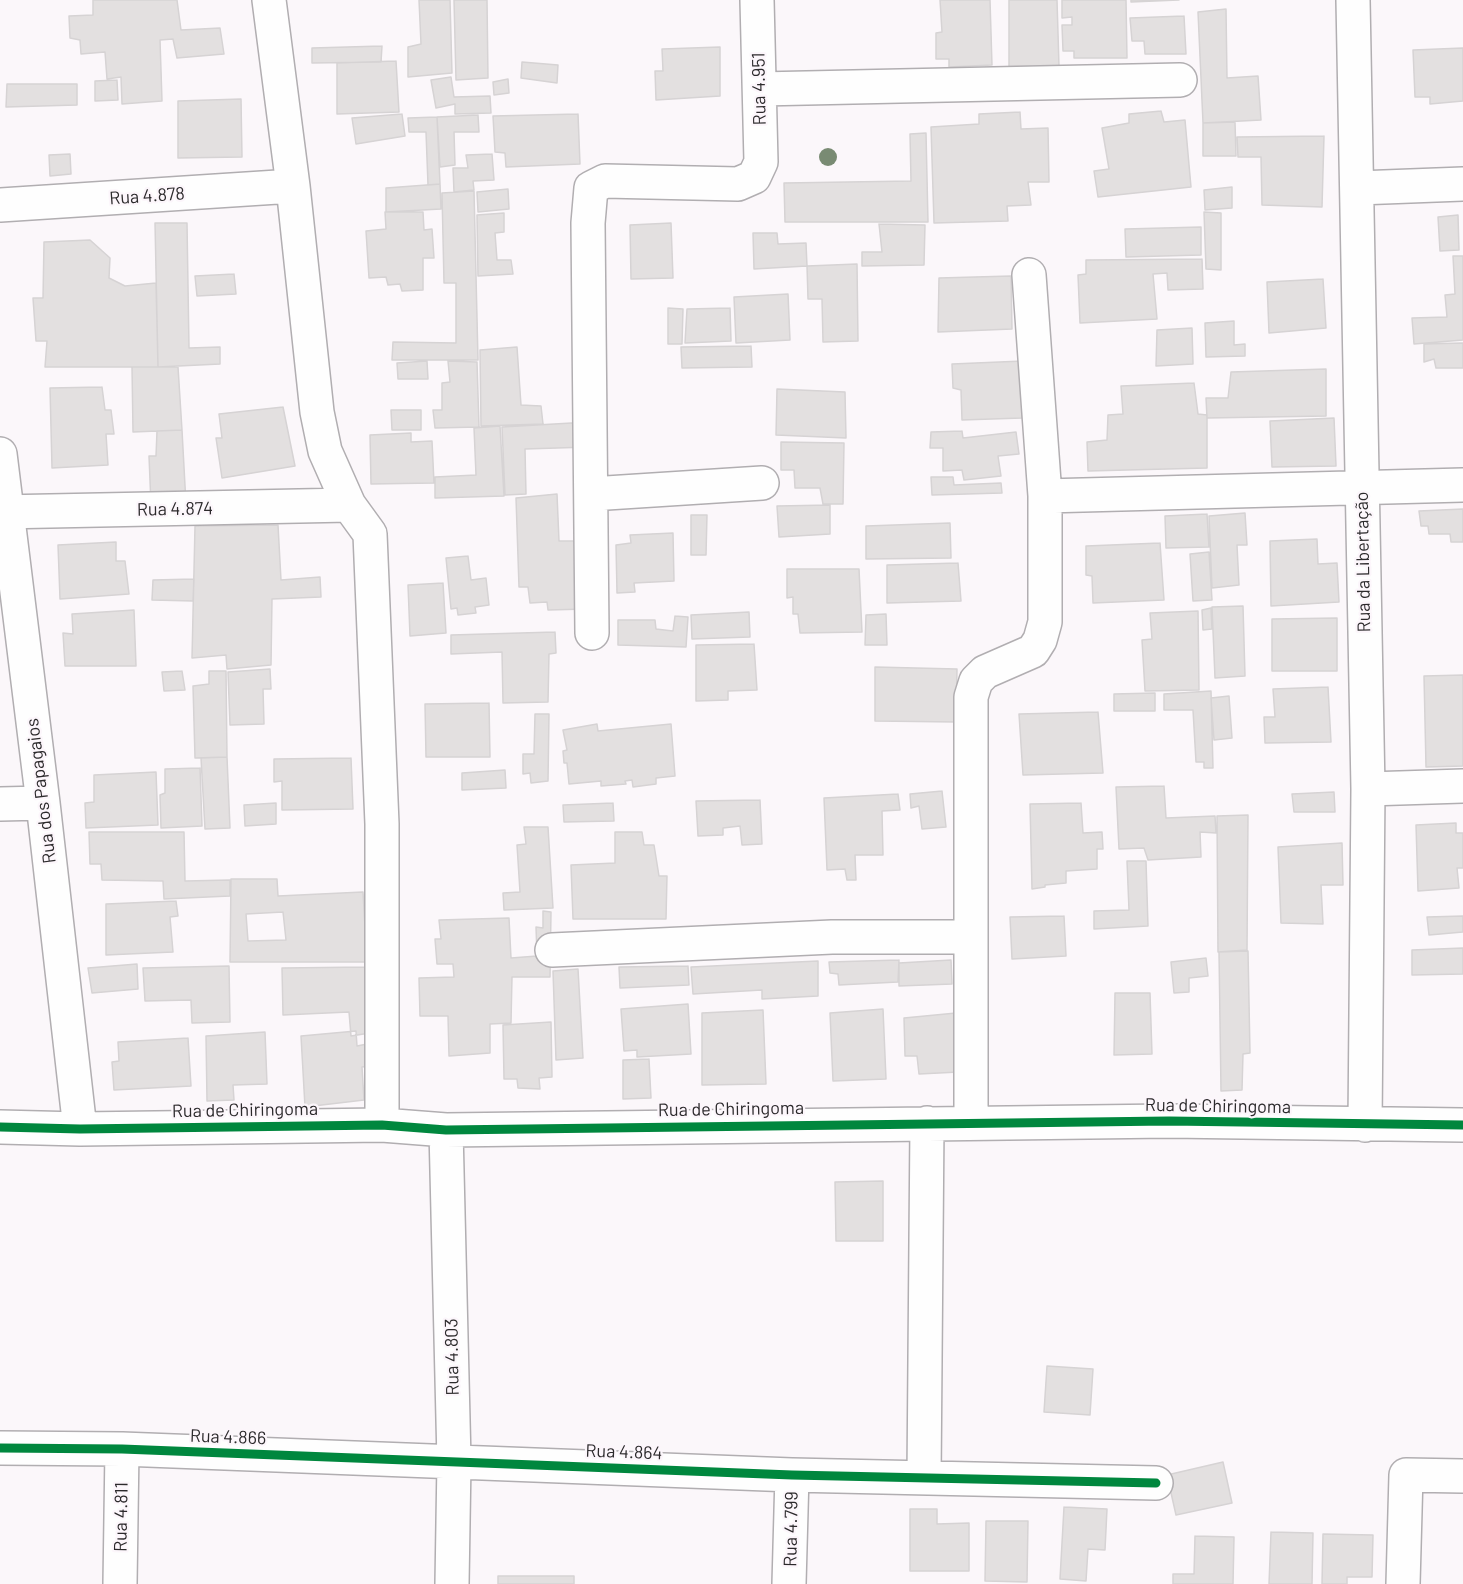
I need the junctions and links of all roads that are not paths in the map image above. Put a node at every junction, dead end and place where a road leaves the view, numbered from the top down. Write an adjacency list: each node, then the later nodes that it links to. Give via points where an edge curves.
1 (269, 0): 7 (street)
2 (757, 0): 5 (street, Rua 4.951)
3 (1353, 0): 8 (street, Rua da Libertação)
4 (1180, 80): 5 (street)
5 (760, 89): 15 (street, Rua 4.951, via 761,162 754,177 738,184 605,181 591,188)
6 (1463, 184): 8 (street)
7 (293, 186): 9 (street, Rua 4.878); 17 (street, via 317,412 325,451)
8 (1358, 188): 14 (street, Rua da Libertação)
9 (0, 205)
10 (1029, 275): 16 (street)
11 (0, 454): 18 (street, Rua dos Papagaios)
12 (762, 483): 15 (street)
13 (1463, 485): 14 (street)
14 (1362, 488): 16 (street); 21 (street, Rua da Libertação)
15 (591, 494): 19 (street)
16 (1045, 496): 24 (street, via 1045,622 1040,640 1033,651 985,672 976,681 971,697)
17 (349, 505): 18 (street, Rua 4.874); 28 (street, via 370,534 372,560 382,824)
18 (4, 512): 22 (street, Rua dos Papagaios)
19 (591, 633)
20 (1463, 786): 21 (street)
21 (1368, 789): 29 (street, Rua da Libertação)
22 (43, 803): 23 (street); 32 (street, Rua dos Papagaios)
23 (0, 804)
24 (971, 937): 25 (street, via 832,937); 26 (street)
25 (552, 950)
26 (971, 1122): 27 (street, Rua de Chiringoma); 29 (street, Rua de Chiringoma)
27 (927, 1123): 33 (street, Rua de Chiringoma); 39 (street)
28 (382, 1125): 32 (street, Rua de Chiringoma); 33 (street, Rua de Chiringoma)
29 (1365, 1125): 30 (street, Rua de Chiringoma)
30 (1463, 1125)
31 (0, 1127): 32 (street, Rua de Chiringoma)
32 (80, 1129)
33 (446, 1130): 36 (street, Rua 4.803)
34 (0, 1448): 35 (street, Rua 4.866)
35 (122, 1449): 36 (street, Rua 4.866); 41 (street, Rua 4.811)
36 (454, 1461): 37 (street, Rua 4.864); 42 (street, Rua 4.803)
37 (792, 1475): 39 (street, Rua 4.864); 43 (street, Rua 4.799)
38 (1463, 1476): 44 (street, via 1406,1475)
39 (924, 1478): 40 (street, Rua 4.864)
40 (1156, 1484)
41 (120, 1584)
42 (452, 1584)
43 (789, 1584)
44 (1403, 1584)

